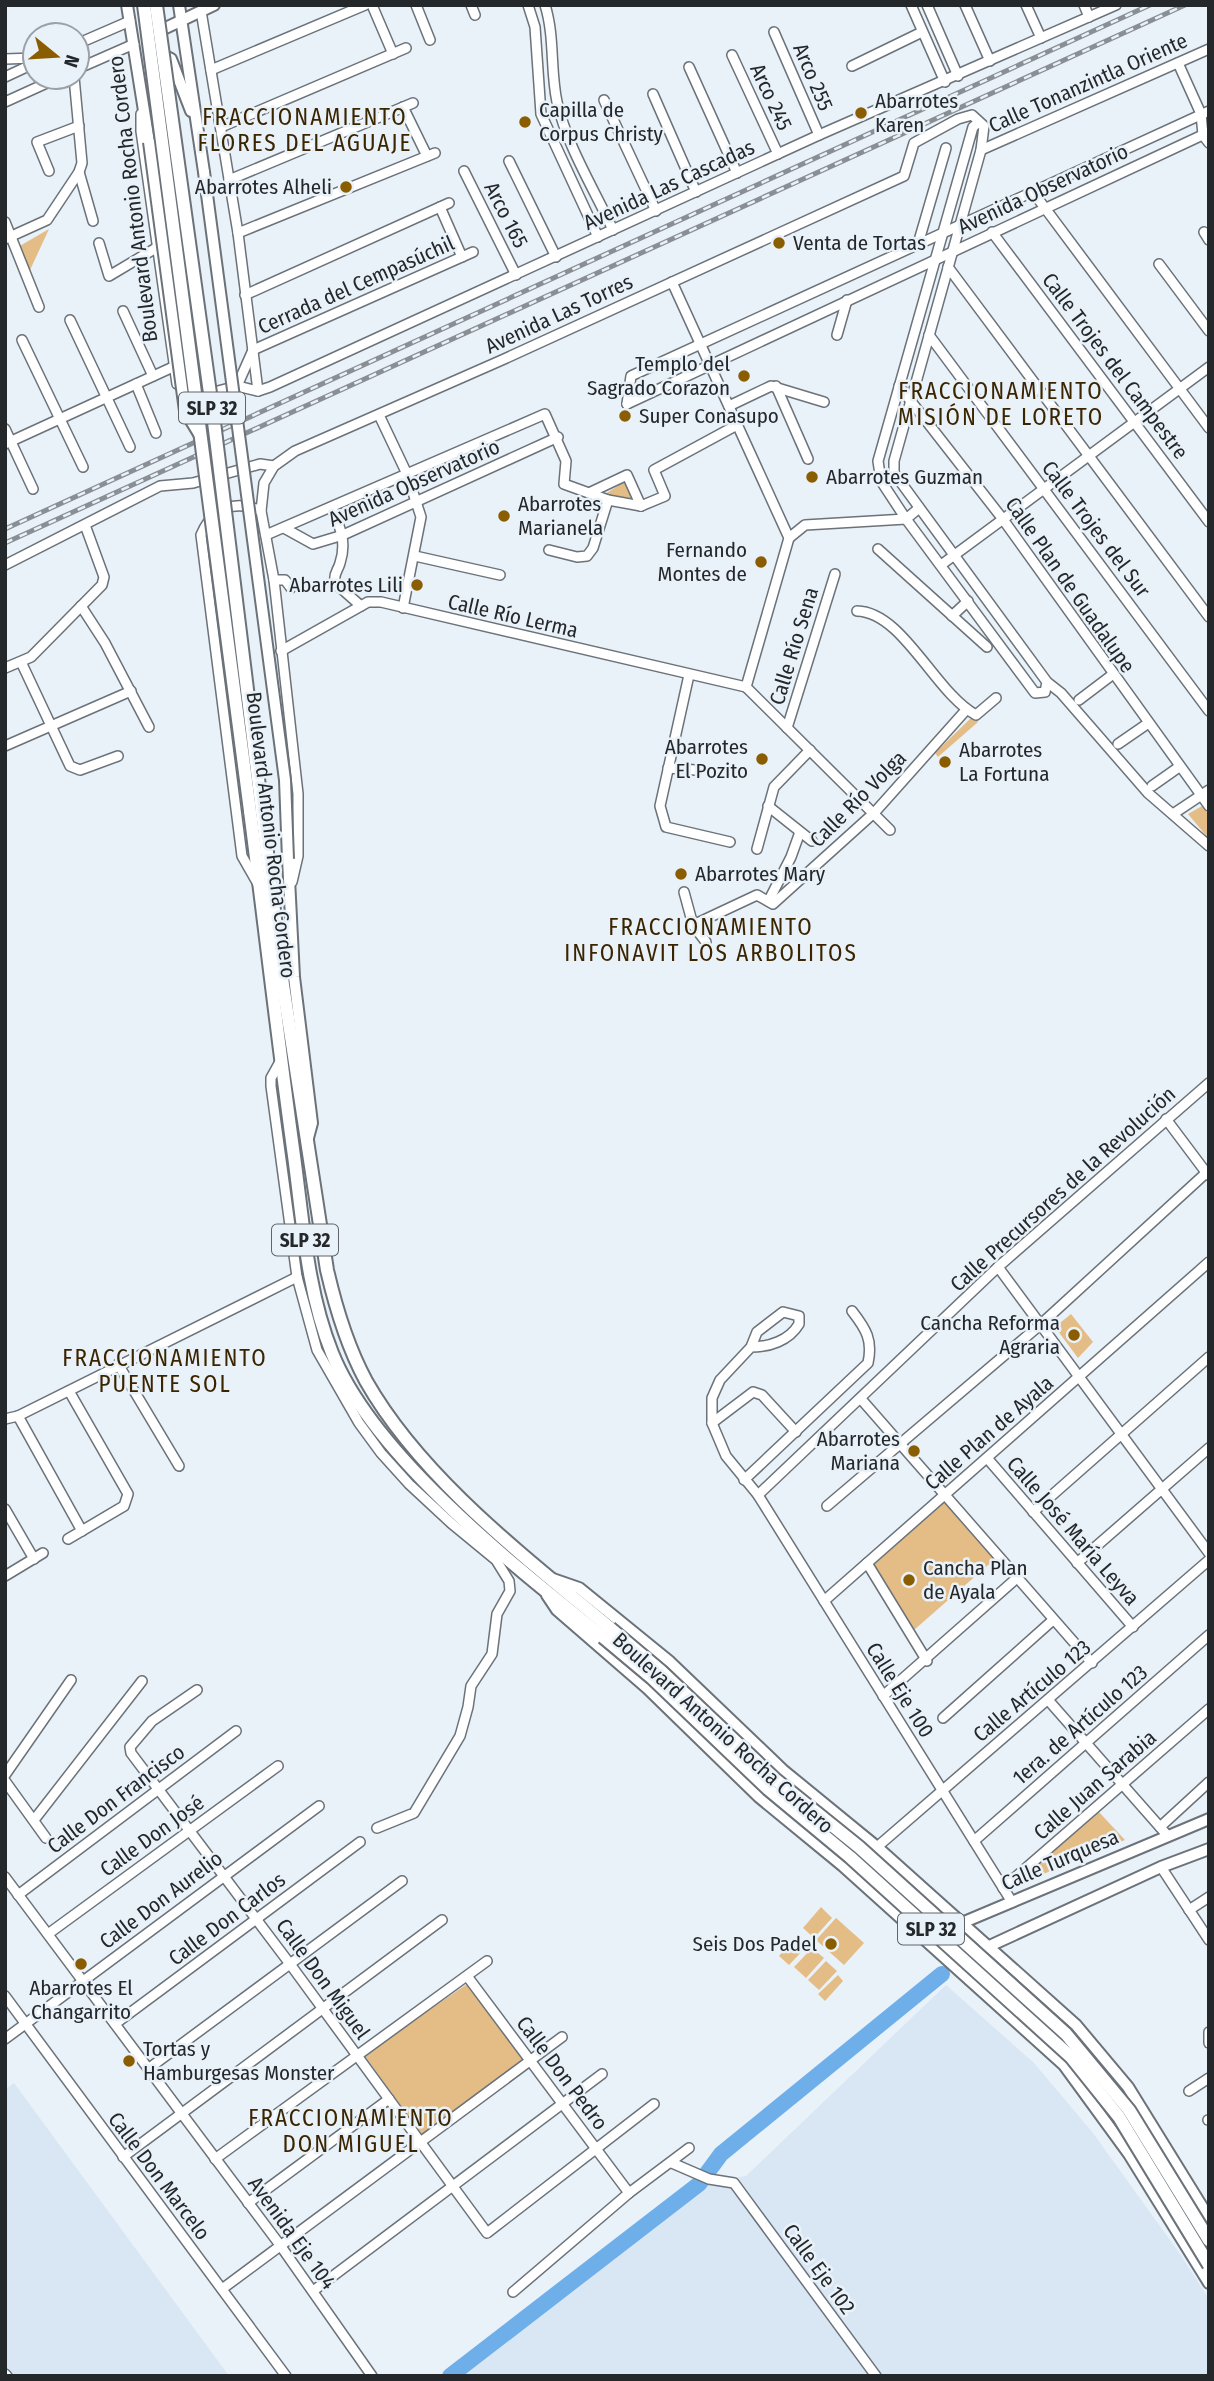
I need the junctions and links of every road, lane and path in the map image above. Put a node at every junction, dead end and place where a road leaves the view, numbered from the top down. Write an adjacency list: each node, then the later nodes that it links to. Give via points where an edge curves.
1 (127, 5): 22 (main road, Boulevard Antonio Rocha Cordero)
2 (144, 5): 123 (highway, Boulevard Antonio Rocha Cordero / SLP 32, bridge)
3 (158, 5): 22 (main road); 194 (highway, Boulevard Antonio Rocha Cordero / SLP 32, bridge, via 214,422)
4 (179, 5): 21 (main road)
5 (214, 5): 18 (main road)
6 (365, 5): 39 (street)
7 (372, 5): 31 (street)
8 (416, 5): 27 (street)
9 (471, 5): 19 (street)
10 (528, 5): 77 (street, via 535,27 541,114)
11 (545, 5): 73 (street, via 563,126)
12 (911, 5): 24 (street)
13 (927, 5): 40 (street)
14 (965, 5): 33 (street)
15 (1026, 5): 26 (street)
16 (1084, 5): 20 (street)
17 (1116, 5): 20 (street, Avenida Las Cascadas)
18 (201, 11): 21 (main road); 39 (street)
19 (475, 15)
20 (1089, 17): 26 (street, Avenida Las Cascadas)
21 (181, 20): 28 (main road); 52 (main road)
22 (130, 21): 25 (street); 28 (main road, Boulevard Antonio Rocha Cordero)
23 (774, 32): 55 (street, Arco 255)
24 (922, 32): 36 (street); 43 (street)
25 (91, 38)
26 (1041, 38): 33 (street, Avenida Las Cascadas)
27 (430, 40)
28 (134, 44): 35 (street); 42 (main road, Boulevard Antonio Rocha Cordero)
29 (406, 48): 31 (street)
30 (1209, 49): 34 (street, Calle Tonanzintla Oriente)
31 (393, 54): 54 (street)
32 (732, 55): 59 (street, Arco 245)
33 (990, 61): 40 (street, Avenida Las Cascadas)
34 (1178, 62): 50 (street); 58 (street, Calle Tonanzintla Oriente)
35 (91, 63)
36 (852, 66)
37 (690, 67): 64 (street)
38 (21, 68): 41 (street)
39 (211, 70): 54 (street)
40 (958, 76): 43 (street, Avenida Las Cascadas)
41 (5, 77)
42 (139, 79): 47 (main road, Boulevard Antonio Rocha Cordero); 52 (main road, via 143,58 154,51 166,55)
43 (944, 82): 55 (street, Avenida Las Cascadas)
44 (29, 91): 49 (street)
45 (75, 91): 53 (street)
46 (653, 94): 66 (street)
47 (142, 98): 81 (street, Boulevard Antonio Rocha Cordero, via 141,131); 123 (main road, bridge, via 185,411)
48 (604, 100): 69 (street)
49 (5, 102)
50 (1205, 113): 56 (street); 67 (street, Avenida Observatorio)
51 (979, 121): 58 (street, via 985,134); 76 (street, via 973,127); 90 (street, Avenida Las Torres, via 972,116 958,119 914,143 904,176)
52 (197, 122): 204 (main road, bridge, via 285,780)
53 (79, 126): 61 (street, via 37,142); 63 (street)
54 (221, 127): 65 (street)
55 (819, 135): 59 (street, Avenida Las Cascadas)
56 (1207, 137): 68 (street, Avenida Observatorio)
57 (946, 148): 80 (street)
58 (981, 150): 72 (street)
59 (778, 154): 64 (street, Avenida Las Cascadas)
60 (509, 161): 85 (street)
61 (49, 171)
62 (464, 171): 89 (street, Arco 165)
63 (79, 172): 70 (street); 78 (street, via 47,220)
64 (737, 173): 66 (street, Avenida Las Cascadas)
65 (229, 180): 75 (street); 75 (street, via 408,105 431,154)
66 (696, 192): 69 (street, Avenida Las Cascadas)
67 (1033, 192): 68 (street); 72 (street, Avenida Observatorio)
68 (1044, 208): 74 (street, Avenida Observatorio); 110 (street)
69 (656, 211): 73 (street, Avenida Las Cascadas)
70 (93, 220)
71 (5, 222): 78 (street)
72 (959, 226): 76 (street, Avenida Observatorio); 82 (street)
73 (614, 230): 77 (street, Avenida Las Cascadas)
74 (992, 232): 82 (street, Avenida Observatorio); 118 (street, Calle Trojes del Campestre)
75 (238, 233): 91 (street)
76 (942, 233): 80 (street, Avenida Observatorio); 86 (street)
77 (598, 237): 85 (street, Avenida Las Cascadas)
78 (8, 238): 93 (street)
79 (99, 243): 81 (street, via 108,276)
80 (918, 244): 100 (street, Avenida Observatorio)
81 (156, 248): 103 (street, Boulevard Antonio Rocha Cordero)
82 (952, 251): 86 (street, Avenida Observatorio); 88 (street)
83 (473, 252): 84 (street, Cerrada del Cempasúchil)
84 (461, 257): 91 (street, Cerrada del Cempasúchil, via 444,205); 101 (street, Cerrada del Cempasúchil)
85 (556, 257): 89 (street, Avenida Las Cascadas)
86 (935, 259): 92 (street, Avenida Observatorio); 109 (street)
87 (1159, 264): 96 (street)
88 (948, 267): 98 (street); 127 (street)
89 (516, 275): 111 (street, Avenida Las Cascadas)
90 (672, 282): 100 (street); 116 (street, Avenida Las Torres)
91 (245, 295): 101 (street)
92 (847, 300): 97 (street); 102 (street, Avenida Observatorio)
93 (39, 307)
94 (123, 311): 105 (street)
95 (71, 320): 112 (street)
96 (1209, 331)
97 (836, 335)
98 (929, 335): 114 (street); 132 (street, Calle Trojes del Sur)
99 (22, 340): 117 (street)
100 (701, 346): 102 (street); 102 (street, Avenida Observatorio, via 631,376 627,404)
101 (253, 350): 107 (street); 111 (street)
102 (710, 365): 115 (street)
103 (173, 367): 105 (street); 107 (street, Boulevard Antonio Rocha Cordero, via 178,388 187,396 196,398)
104 (1209, 367): 110 (street)
105 (153, 376): 106 (street)
106 (136, 384): 112 (street); 122 (street)
107 (237, 386): 111 (street)
108 (776, 386): 113 (street); 115 (street); 128 (street)
109 (899, 386): 114 (street, Calle Plan de Guadalupe); 142 (street, via 878,461 881,481)
110 (1179, 388): 118 (street); 120 (street)
111 (258, 391)
112 (105, 398): 117 (street); 126 (street)
113 (824, 402)
114 (910, 402): 139 (street, via 894,473); 141 (street, Calle Plan de Guadalupe)
115 (729, 406): 119 (street)
116 (379, 415): 129 (street, Avenida Las Torres, via 295,451); 131 (street)
117 (59, 419): 125 (street); 130 (street)
118 (1134, 420): 127 (street); 143 (street, Calle Trojes del Campestre)
119 (737, 425): 137 (street, via 654,470 665,496); 148 (street)
120 (1209, 428)
121 (5, 429): 125 (street)
122 (156, 433)
123 (200, 435): 194 (highway, Boulevard Antonio Rocha Cordero / SLP 32, bridge)
124 (558, 437): 131 (street, Avenida Observatorio, via 545,414); 134 (street, via 566,461 564,484); 136 (street, Avenida Observatorio)
125 (8, 442): 133 (street)
126 (130, 447)
127 (1088, 454): 132 (street); 165 (street)
128 (808, 459)
129 (274, 466): 140 (street, via 264,483); 144 (street, via 260,464 193,483 160,486)
130 (83, 467)
131 (407, 474): 136 (street); 138 (street, Avenida Observatorio)
132 (1043, 486): 141 (street); 178 (street, Calle Trojes del Sur)
133 (33, 489)
134 (591, 492): 135 (street); 137 (street, via 627,475)
135 (608, 500): 137 (street); 150 (street, via 587,556)
136 (418, 503): 147 (street, Avenida Observatorio); 151 (street, via 421,517)
137 (641, 506)
138 (332, 508): 145 (street, Avenida Observatorio); 147 (street)
139 (918, 509): 142 (street); 152 (street)
140 (261, 511): 146 (street); 203 (street, via 250,506 225,507 205,523 201,535 242,856)
141 (1002, 518): 152 (street); 171 (street, Calle Plan de Guadalupe)
142 (906, 519): 148 (street, via 805,525); 154 (street)
143 (1209, 522)
144 (85, 525): 153 (street); 160 (street, via 104,581)
145 (284, 528): 146 (street, Avenida Observatorio); 147 (street, Avenida Observatorio, via 313,544)
146 (266, 535): 157 (street)
147 (343, 535): 161 (street, via 335,583)
148 (789, 538): 173 (street)
149 (878, 549): 164 (street)
150 (549, 550)
151 (415, 556): 156 (street); 162 (street)
152 (953, 556): 154 (street); 172 (street)
153 (5, 565)
154 (941, 565): 159 (street)
155 (835, 574): 182 (street, Calle Río Sena)
156 (500, 575)
157 (274, 580): 158 (street, via 285,580); 167 (street)
158 (291, 588)
159 (968, 601): 164 (street); 172 (street, via 1035,693 1045,692)
160 (81, 606): 168 (street); 174 (street)
161 (361, 606): 162 (street, Calle Río Lerma, via 380,602); 167 (street, Calle Río Lerma)
162 (403, 608): 170 (street, Calle Río Lerma)
163 (857, 611): 177 (street, via 870,611 891,627)
164 (952, 616): 166 (street)
165 (1209, 617)
166 (987, 648)
167 (281, 651): 204 (street, via 299,825 298,856)
168 (22, 664): 169 (street); 180 (street)
169 (5, 668)
170 (689, 675): 173 (street, Calle Río Lerma); 188 (street)
171 (1112, 675): 176 (street); 179 (street, Calle Plan de Guadalupe)
172 (1046, 682): 196 (street)
173 (746, 687): 182 (street)
174 (131, 691): 180 (street); 181 (street)
175 (996, 698): 177 (street, via 976,715)
176 (1079, 700)
177 (966, 710): 195 (street, Calle Río Volga)
178 (1209, 711)
179 (1147, 724): 183 (street); 187 (street, Calle Plan de Guadalupe)
180 (51, 725): 184 (street); 186 (street, via 70,766 76,769)
181 (149, 727)
182 (787, 727): 185 (street)
183 (1118, 744)
184 (5, 746)
185 (810, 750): 192 (street, via 781,778); 195 (street)
186 (118, 756)
187 (1179, 767): 190 (street); 191 (street, Calle Plan de Guadalupe)
188 (668, 768): 189 (street); 200 (street, via 660,806 666,827)
189 (695, 770)
190 (1152, 786)
191 (1205, 793): 193 (street, Calle Plan de Guadalupe); 196 (street)
192 (768, 806): 198 (street); 202 (street)
193 (1209, 806)
194 (256, 811): 203 (highway, Boulevard Antonio Rocha Cordero / SLP 32); 212 (highway, Boulevard Antonio Rocha Cordero / SLP 32)
195 (875, 812): 197 (street); 206 (street, Calle Río Volga, via 773,904)
196 (1173, 814): 201 (street)
197 (890, 830)
198 (800, 832): 199 (street); 206 (street, Calle Río Volga)
199 (812, 841)
200 (730, 842)
201 (1209, 846)
202 (757, 849)
203 (260, 887): 209 (highway, Boulevard Antonio Rocha Cordero / SLP 32)
204 (289, 892): 212 (main road, via 312,1123)
205 (684, 892): 207 (street)
206 (769, 900): 207 (street, Calle Río Volga, via 757,895)
207 (693, 925): 208 (street)
208 (706, 942)
209 (281, 1060): 216 (street, via 271,1086); 245 (highway, Boulevard Antonio Rocha Cordero / SLP 32, via 310,1274 332,1354 387,1440)
210 (1209, 1083): 211 (street, Calle Precursores de la Revolución)
211 (1166, 1119): 213 (street); 215 (street, Calle Precursores de la Revolución)
212 (308, 1141): 252 (highway, Boulevard Antonio Rocha Cordero / SLP 32, via 337,1312 366,1381 441,1479)
213 (1207, 1175): 218 (street)
214 (1209, 1262): 222 (street, Calle Plan de Ayala)
215 (998, 1268): 218 (street); 224 (street, Calle Precursores de la Revolución)
216 (297, 1277): 221 (street); 245 (street, via 317,1350 359,1423 409,1484)
217 (852, 1311): 228 (street, via 872,1346 868,1363)
218 (1040, 1325): 222 (street); 230 (street)
219 (751, 1347): 219 (street, via 757,1332 783,1312 799,1316 799,1324 789,1336 768,1347); 227 (street, via 720,1380 712,1398)
220 (1209, 1357): 229 (street)
221 (118, 1364): 223 (street); 233 (street)
222 (1079, 1377): 229 (street); 232 (street, Calle Plan de Ayala)
223 (69, 1391): 225 (street); 241 (street, via 128,1494 124,1506)
224 (861, 1399): 230 (street); 236 (street, Calle Precursores de la Revolución)
225 (18, 1416): 226 (street); 241 (street)
226 (5, 1419)
227 (712, 1423): 228 (street, via 753,1392 762,1395); 234 (street, Calle Eje 100, via 726,1457)
228 (796, 1432): 234 (street)
229 (1122, 1435): 235 (street); 240 (street)
230 (900, 1444): 237 (street); 238 (street)
231 (1209, 1448): 235 (street)
232 (987, 1458): 237 (street, Calle Plan de Ayala); 240 (street, Calle José María Leyva)
233 (179, 1466)
234 (744, 1480): 236 (street, Calle Eje 100)
235 (1161, 1490): 244 (street); 249 (street)
236 (758, 1495): 253 (street, Calle Eje 100)
237 (945, 1495): 248 (street, Calle Plan de Ayala); 251 (street)
238 (827, 1506)
239 (5, 1509): 246 (street)
240 (1033, 1512): 249 (street, Calle José María Leyva)
241 (82, 1531): 242 (street)
242 (68, 1539)
243 (43, 1553): 246 (street)
244 (1209, 1553)
245 (500, 1556): 252 (highway, Boulevard Antonio Rocha Cordero / SLP 32); 279 (street, via 510,1591 496,1614 492,1654 471,1686 460,1736 414,1813)
246 (34, 1559): 250 (street)
247 (1209, 1560): 255 (street, Calle Artículo 123)
248 (867, 1563): 253 (street, Calle Plan de Ayala); 258 (street)
249 (1077, 1563): 255 (street, Calle José María Leyva)
250 (5, 1576)
251 (1017, 1578): 254 (street); 258 (street)
252 (545, 1582): 256 (highway, Boulevard Antonio Rocha Cordero / SLP 32); 285 (main road, Boulevard Antonio Rocha Cordero / SLP 32, via 579,1588 670,1662 784,1771); 299 (main road, Boulevard Antonio Rocha Cordero / SLP 32, via 557,1610 647,1688 759,1797)
253 (824, 1601): 263 (street, Calle Eje 100)
254 (1054, 1620): 259 (street); 266 (street)
255 (1133, 1627): 259 (street, Calle Artículo 123)
256 (606, 1632): 338 (highway, Boulevard Antonio Rocha Cordero / SLP 32, bridge, via 660,1671 776,1780 859,1847 1066,2034 1129,2110); 340 (highway, Boulevard Antonio Rocha Cordero / SLP 32, bridge, via 768,1789 1071,2057 1119,2117)
257 (1209, 1635): 268 (street, 1era. de Artículo 123)
258 (927, 1661): 263 (street)
259 (1092, 1663): 264 (street, Calle Artículo 123)
260 (71, 1680): 270 (street)
261 (142, 1681): 278 (street)
262 (197, 1690): 274 (street, Calle Don Miguel, via 152,1720 130,1747)
263 (884, 1696): 275 (street, Calle Eje 100)
264 (1049, 1701): 268 (street); 275 (street, Calle Artículo 123)
265 (1209, 1709): 273 (street, Calle Juan Sarabia)
266 (943, 1718)
267 (236, 1731): 274 (street, Calle Don Francisco)
268 (1086, 1743): 273 (street); 283 (street, 1era. de Artículo 123)
269 (278, 1766): 280 (street, Calle Don José)
270 (5, 1775)
271 (5, 1782): 278 (street)
272 (1209, 1782): 281 (street)
273 (1123, 1784): 281 (street); 291 (street, Calle Juan Sarabia)
274 (158, 1789): 280 (street, Calle Don Miguel); 293 (street, Calle Don Francisco)
275 (942, 1790): 283 (street, Calle Eje 100); 285 (street, Calle Artículo 123)
276 (319, 1806): 288 (street, Calle Don Aurelio)
277 (1209, 1819): 281 (main road, Calle Turquesa)
278 (34, 1820): 282 (street)
279 (377, 1828)
280 (190, 1830): 288 (street, Calle Don Miguel); 301 (street, Calle Don José)
281 (1163, 1831): 295 (main road, Calle Turquesa)
282 (46, 1838)
283 (974, 1841): 291 (street, Calle Eje 100)
284 (360, 1842): 297 (street, Calle Don Carlos)
285 (877, 1847): 292 (main road, Boulevard Antonio Rocha Cordero / SLP 32)
286 (1209, 1849): 287 (main road)
287 (1161, 1867): 296 (street); 303 (main road)
288 (224, 1875): 297 (street, Calle Don Miguel); 310 (street, Calle Don Aurelio)
289 (5, 1877): 293 (street, Avenida Eje 104)
290 (402, 1881): 306 (street)
291 (1003, 1888): 295 (street, Calle Eje 100)
292 (929, 1893): 299 (main road, via 934,1903 930,1919 916,1925); 300 (main road, Boulevard Antonio Rocha Cordero / SLP 32)
293 (18, 1895): 301 (street, Avenida Eje 104)
294 (1209, 1897): 296 (street)
295 (1012, 1902): 300 (main road, Calle Turquesa)
296 (1189, 1910): 302 (street)
297 (257, 1919): 306 (street, Calle Don Miguel); 315 (street, Calle Don Carlos)
298 (442, 1920): 313 (street)
299 (904, 1921): 304 (main road, Boulevard Antonio Rocha Cordero / SLP 32)
300 (959, 1922): 303 (main road, Boulevard Antonio Rocha Cordero / SLP 32); 304 (main road, Calle Turquesa)
301 (48, 1934): 310 (street, Avenida Eje 104)
302 (1209, 1940)
303 (985, 1946): 307 (main road); 308 (main road, Boulevard Antonio Rocha Cordero / SLP 32)
304 (934, 1948): 307 (main road, Boulevard Antonio Rocha Cordero / SLP 32)
305 (487, 1961): 309 (street)
306 (290, 1964): 313 (street, Calle Don Miguel); 320 (street)
307 (961, 1971): 312 (main road, Boulevard Antonio Rocha Cordero / SLP 32)
308 (1013, 1971): 312 (main road, via 999,1968 989,1973 985,1984); 337 (main road, Boulevard Antonio Rocha Cordero / SLP 32, via 1076,2025 1109,2062)
309 (467, 1976): 318 (street); 319 (street, Calle Don Pedro)
310 (82, 1981): 314 (street, Calle Don Aurelio); 315 (street, Avenida Eje 104)
311 (5, 1996): 314 (street, Calle Don Marcelo)
312 (989, 1997): 341 (main road, Boulevard Antonio Rocha Cordero / SLP 32, via 1069,2071 1129,2154)
313 (323, 2008): 318 (street, Calle Don Miguel); 327 (street)
314 (26, 2024): 317 (street, Calle Don Aurelio); 331 (street, Calle Don Marcelo)
315 (115, 2024): 320 (street, Avenida Eje 104)
316 (562, 2037): 319 (street)
317 (5, 2039)
318 (356, 2054): 324 (street, Calle Don Miguel); 332 (street)
319 (530, 2061): 325 (street, Calle Don Pedro); 328 (street)
320 (148, 2070): 327 (street, Avenida Eje 104)
321 (602, 2074): 325 (street)
322 (1209, 2078): 323 (street)
323 (1189, 2091)
324 (389, 2099): 328 (street, Calle Don Miguel); 336 (street)
325 (564, 2104): 329 (street, Calle Don Pedro); 334 (street)
326 (654, 2104): 329 (street)
327 (182, 2115): 331 (street); 332 (street, Avenida Eje 104)
328 (422, 2143): 334 (street, Calle Don Miguel); 339 (street)
329 (597, 2148): 334 (street, Calle Don Miguel, via 487,2233); 335 (street, Calle Don Pedro)
330 (689, 2148): 333 (street)
331 (122, 2157): 342 (street, Calle Don Marcelo)
332 (215, 2158): 336 (street, Avenida Eje 104)
333 (677, 2165): 335 (street); 347 (street, Calle Eje 102, via 709,2179 734,2183)
334 (454, 2188): 343 (street)
335 (629, 2193): 344 (street)
336 (248, 2203): 339 (street, Avenida Eje 104)
337 (1209, 2218)
338 (1209, 2240)
339 (280, 2245): 342 (street); 343 (street, Avenida Eje 104)
340 (1209, 2265)
341 (1209, 2284)
342 (222, 2289): 345 (street, Calle Don Marcelo)
343 (313, 2291): 346 (street, Avenida Eje 104)
344 (513, 2292)
345 (286, 2376)
346 (372, 2376)
347 (876, 2376)

